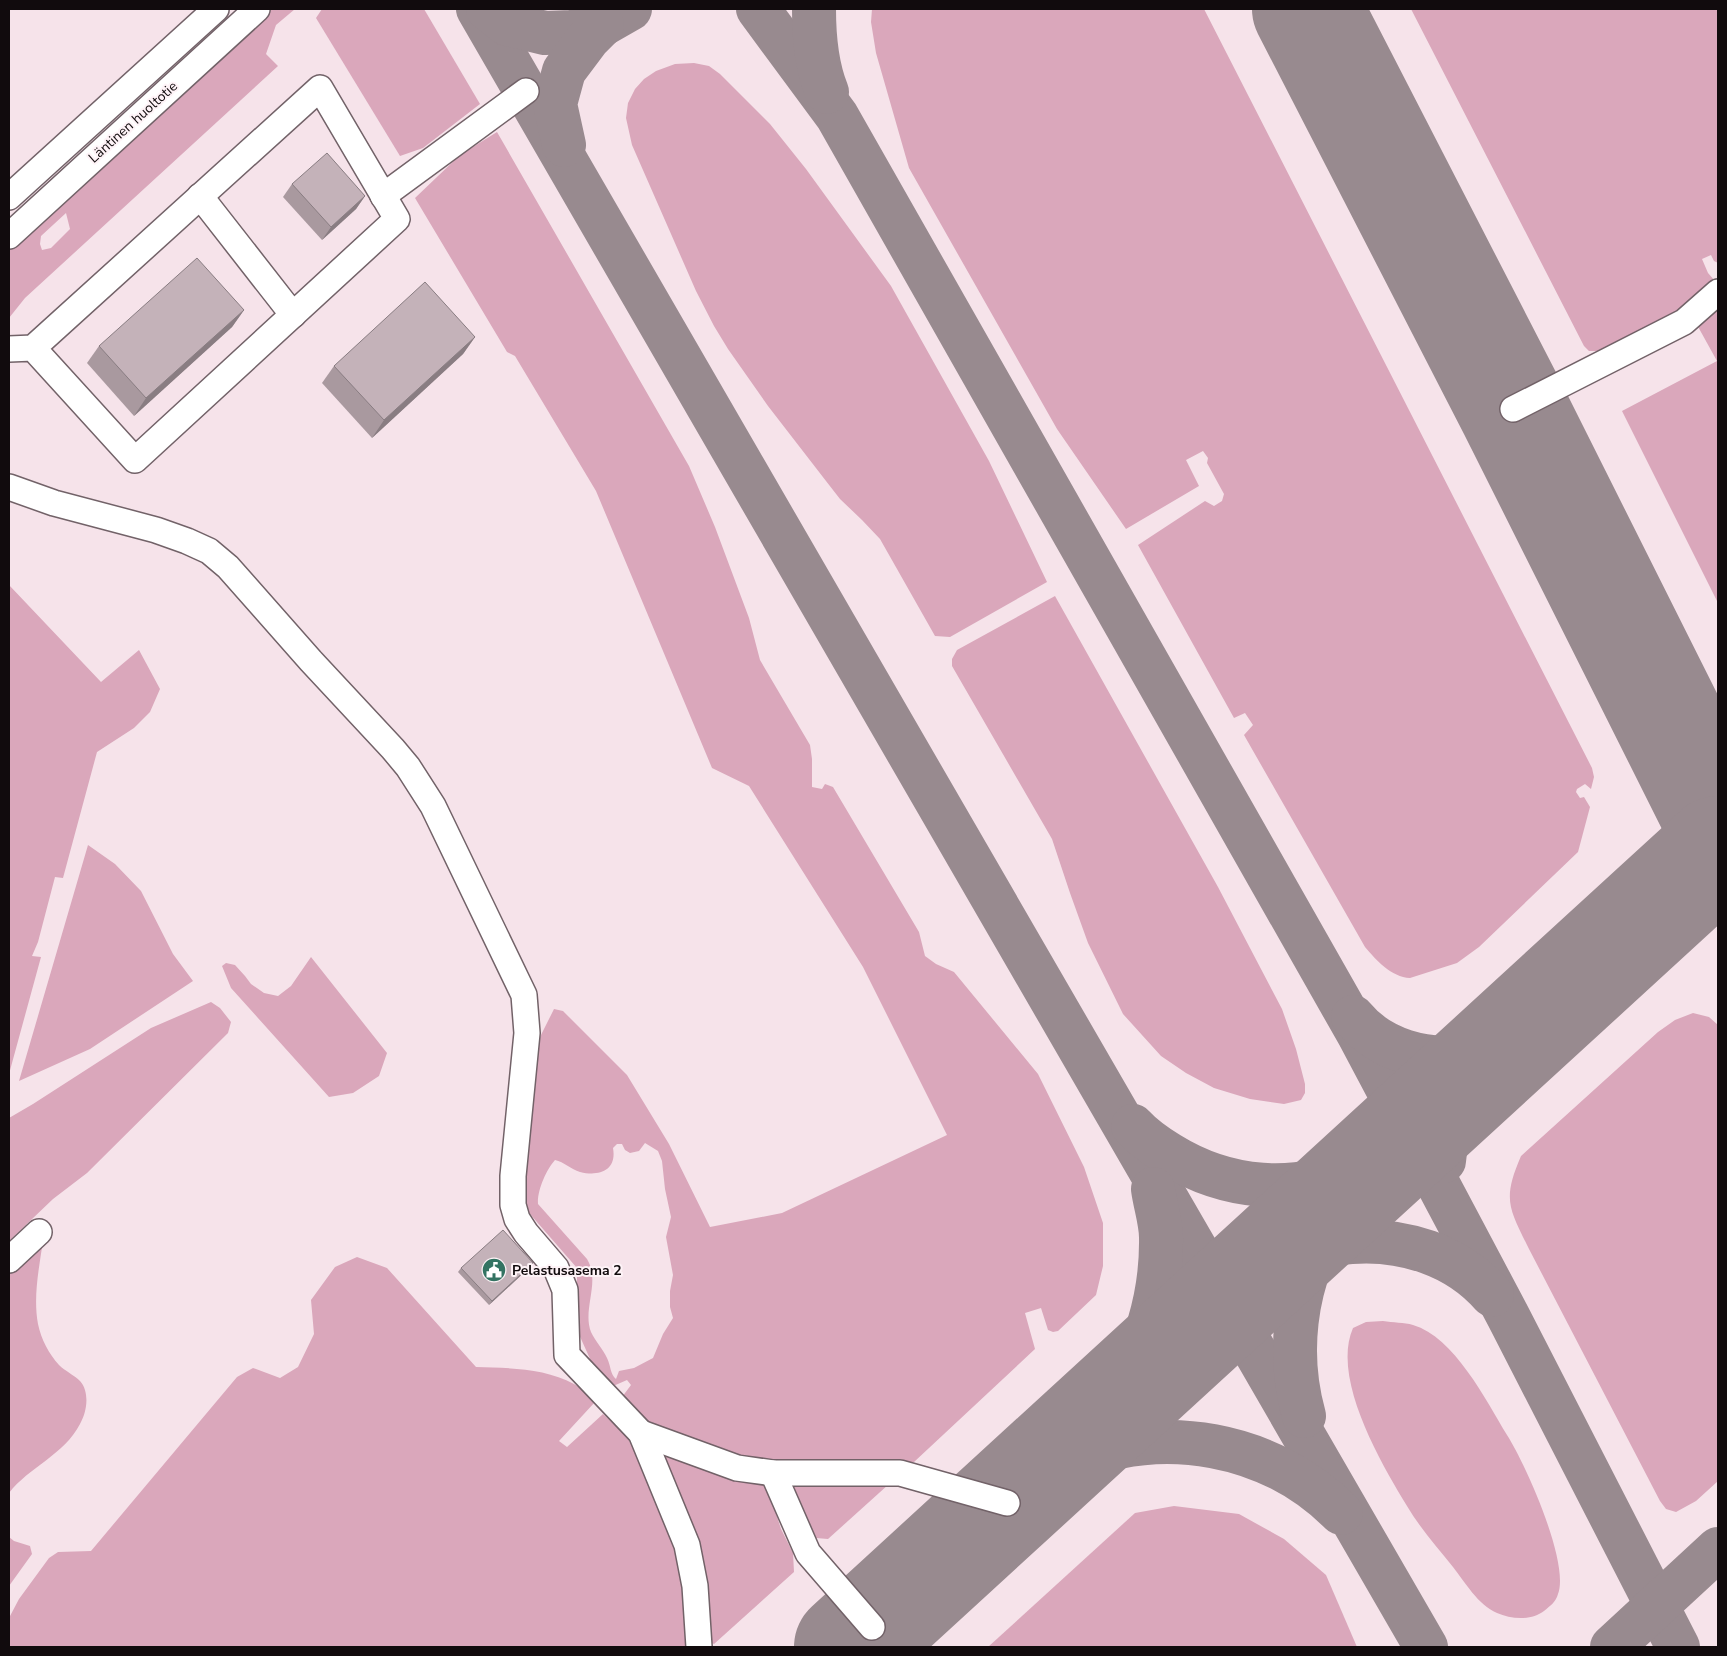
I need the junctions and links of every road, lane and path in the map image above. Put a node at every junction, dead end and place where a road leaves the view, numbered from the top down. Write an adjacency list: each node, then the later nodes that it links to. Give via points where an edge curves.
1 (216, 9): 6 (lane)
2 (258, 9): 7 (lane, Läntinen huoltotie)
3 (526, 91): 5 (lane)
4 (200, 196): 5 (lane, via 320,88); 9 (lane); 10 (lane)
5 (383, 196): 9 (lane, via 397,219)
6 (9, 197)
7 (9, 236)
8 (1718, 292): 12 (lane, via 1684,322)
9 (292, 315): 10 (lane, via 135,460)
10 (33, 348): 11 (lane)
11 (9, 349)
12 (1512, 409)
13 (9, 487): 16 (lane, via 54,503 156,530 209,551 228,567 393,749 422,787 524,995 527,1033 513,1176 513,1205 517,1219 556,1268 565,1290 566,1356)
14 (39, 1232): 15 (lane)
15 (9, 1260)
16 (641, 1433): 17 (lane, via 737,1468); 20 (lane, via 687,1545 696,1586)
17 (773, 1473): 18 (lane, via 900,1473); 19 (lane, via 808,1553)
18 (1007, 1503)
19 (872, 1627)
20 (699, 1647)

